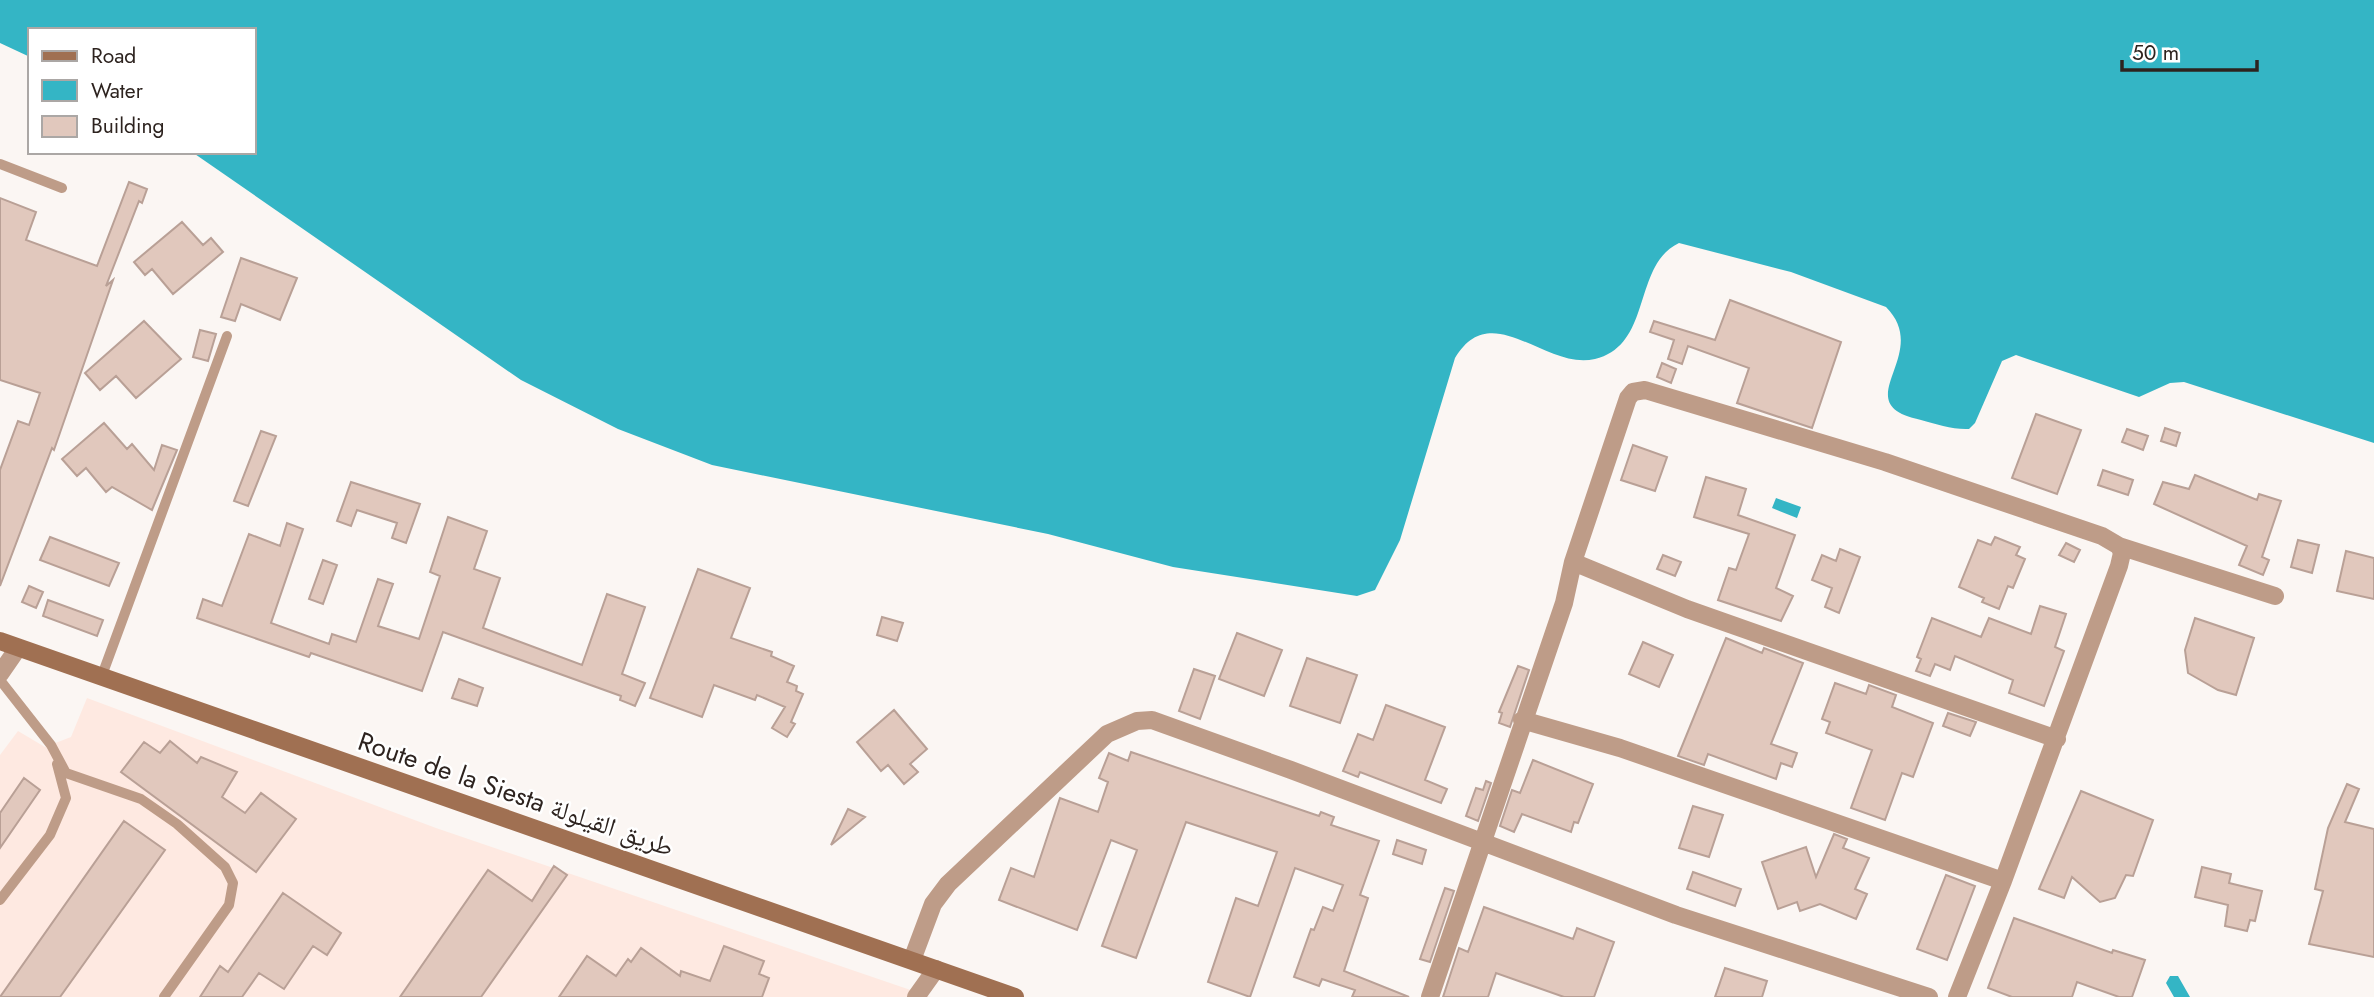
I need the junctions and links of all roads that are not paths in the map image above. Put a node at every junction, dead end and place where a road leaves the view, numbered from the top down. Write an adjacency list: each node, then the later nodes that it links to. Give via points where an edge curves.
1 (0, 164): 2 (lane)
2 (62, 188)
3 (228, 336): 10 (lane)
4 (2119, 546): 5 (street, via 2102,536 1885,462 1639,390 1628,398); 6 (street); 13 (street, via 2119,566)
5 (1573, 562): 12 (street, via 1564,603); 13 (street, via 1687,609)
6 (2275, 596)
7 (0, 641): 8 (main road, Route de la Siesta طريق القيلولة)
8 (18, 648): 9 (street); 10 (main road, Route de la Siesta طريق القيلولة)
9 (0, 674)
10 (101, 678): 18 (main road, Route de la Siesta طريق القيلولة)
11 (0, 680): 14 (lane)
12 (1522, 720): 15 (street); 16 (street, via 1620,748)
13 (2057, 739): 16 (street)
14 (51, 745): 17 (lane, via 66,798 50,835); 20 (lane, via 66,773 141,799 225,867 233,883 229,905)
15 (1483, 844): 18 (street, via 1166,724 1137,721 1107,734 948,884 933,904); 23 (street); 24 (street, via 1676,915)
16 (2003, 881): 25 (street)
17 (0, 900)
18 (912, 960): 19 (main road, Route de la Siesta طريق القيلولة)
19 (936, 969): 21 (street); 22 (main road, Route de la Siesta طريق القيلولة)
20 (164, 997)
21 (916, 997)
22 (1015, 997)
23 (1430, 997)
24 (1929, 997)
25 (1956, 997)

